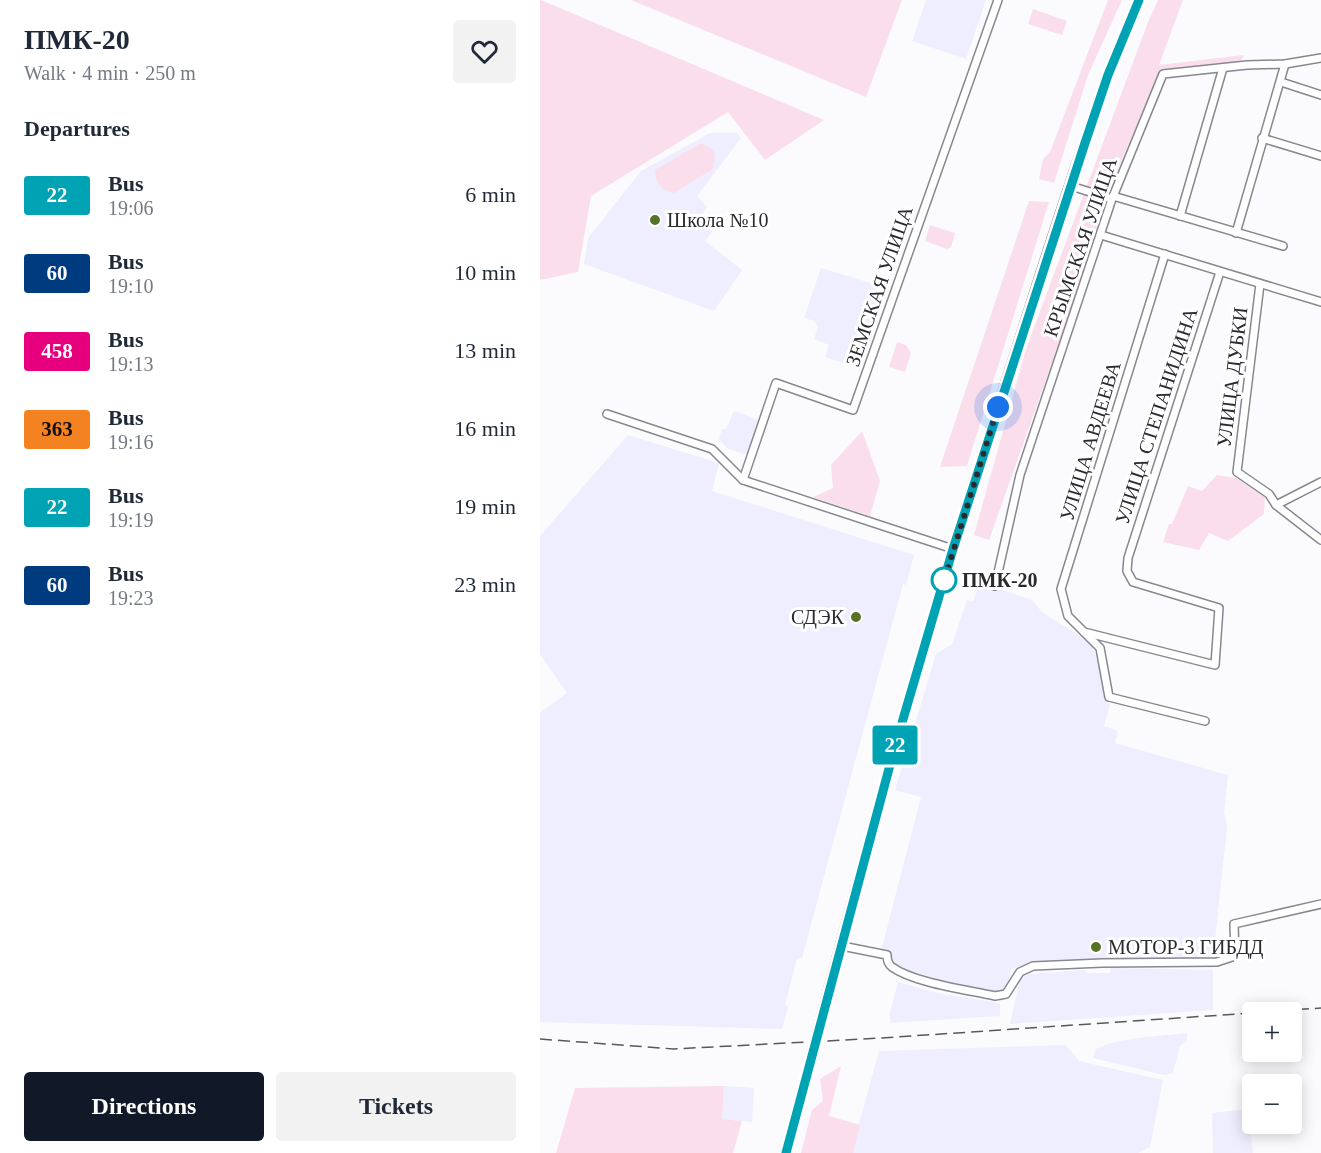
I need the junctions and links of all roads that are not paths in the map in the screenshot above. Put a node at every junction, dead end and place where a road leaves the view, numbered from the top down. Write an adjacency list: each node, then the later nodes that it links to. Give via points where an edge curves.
1 (998, 0): 21 (street, ЗЕМСКАЯ УЛИЦА, via 853,410 776,384)
2 (1139, 0): 10 (main road, via 1108,75)
3 (1321, 58): 4 (street, КРЫМСКАЯ УЛИЦА)
4 (1285, 64): 5 (street, КРЫМСКАЯ УЛИЦА); 6 (street)
5 (1223, 68): 11 (street, КРЫМСКАЯ УЛИЦА, via 1162,74); 12 (street)
6 (1281, 82): 7 (street); 8 (street)
7 (1321, 95)
8 (1263, 138): 9 (street); 13 (street)
9 (1321, 156)
10 (1071, 186): 11 (street); 25 (main road)
11 (1113, 198): 12 (street); 14 (street, КРЫМСКАЯ УЛИЦА)
12 (1180, 216): 13 (street)
13 (1236, 233): 15 (street)
14 (1101, 235): 16 (street); 26 (street, КРЫМСКАЯ УЛИЦА, via 1020,476)
15 (1283, 246)
16 (1165, 254): 17 (street); 27 (street, УЛИЦА АВДЕЕВА, via 1061,589 1068,616)
17 (1220, 272): 18 (street); 27 (street, УЛИЦА СТЕПАНИДИНА, via 1127,571 1133,582 1219,608 1215,665)
18 (1260, 284): 19 (street); 23 (street, УЛИЦА ДУБКИ, via 1237,472 1269,494)
19 (1321, 302)
20 (607, 414): 21 (street, via 712,449)
21 (743, 480): 25 (street)
22 (1321, 482): 23 (street)
23 (1276, 505): 24 (street)
24 (1321, 540)
25 (953, 549): 30 (main road)
26 (995, 586)
27 (1084, 632): 28 (street, УЛИЦА АВДЕЕВА, via 1100,648 1109,697)
28 (1206, 721)
29 (1321, 904): 30 (street, via 1234,924 1235,956 1217,962 1033,966 1020,972 1006,994 995,996 907,975 892,968 887,955)
30 (842, 945): 31 (main road)
31 (786, 1153)

